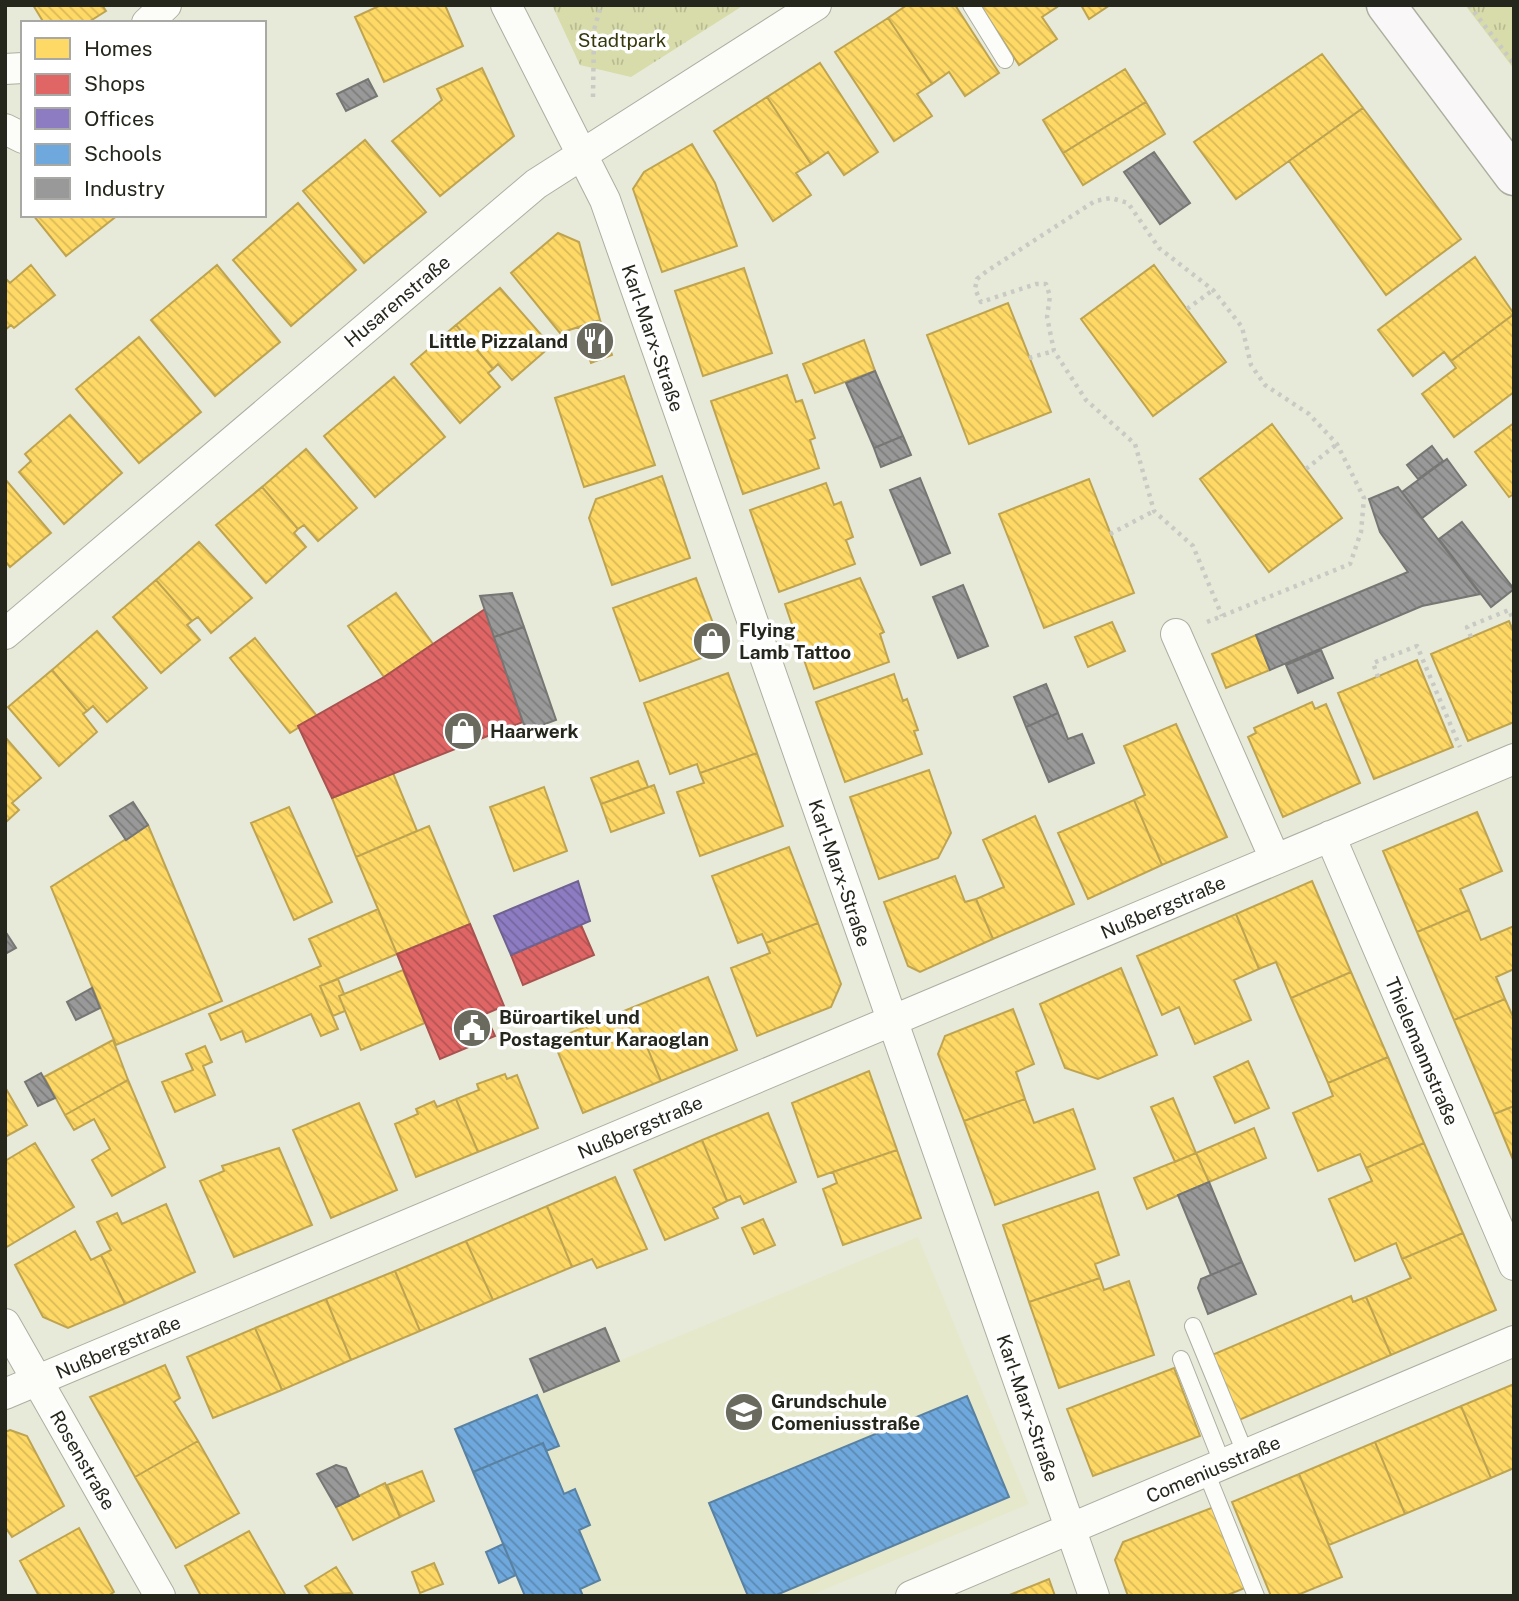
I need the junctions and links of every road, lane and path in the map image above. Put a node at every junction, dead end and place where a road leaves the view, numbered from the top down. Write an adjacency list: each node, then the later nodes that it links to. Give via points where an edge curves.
1 (166, 5): 8 (street)
2 (506, 5): 14 (street, Karl-Marx-Straße)
3 (601, 5): 11 (path, via 594,30)
4 (816, 5): 14 (street, Husarenstraße)
5 (971, 5): 9 (lane)
6 (1386, 5): 15 (street)
7 (1469, 5): 10 (path)
8 (149, 21)
9 (1005, 60)
10 (1514, 64)
11 (593, 97)
12 (5, 129): 13 (street)
13 (21, 137)
14 (581, 153): 26 (street, Husarenstraße, via 536,184); 34 (street, Karl-Marx-Straße, via 605,200)
15 (1514, 176)
16 (1213, 290): 17 (path); 18 (path, via 1159,248 1128,203 1111,198 1095,201 976,279 981,302 1046,284); 20 (path, via 1242,327 1251,365 1265,385 1309,414)
17 (1187, 309)
18 (1054, 351): 19 (path); 22 (path, via 1086,400 1135,444)
19 (1029, 358)
20 (1337, 444): 21 (path); 24 (path, via 1364,498 1361,532 1350,564)
21 (1306, 469)
22 (1154, 511): 23 (path); 24 (path, via 1193,545)
23 (1110, 534)
24 (1222, 616): 27 (path)
25 (1514, 622): 28 (path, via 1509,610 1466,627)
26 (5, 634)
27 (1177, 634): 33 (street)
28 (1471, 637)
29 (1378, 677): 30 (path, via 1373,663 1417,646)
30 (1462, 751)
31 (1514, 758): 32 (street, Nußbergstraße)
32 (1330, 836): 33 (street, Nußbergstraße); 35 (street, Thielemannstraße)
33 (1275, 859): 34 (street, Nußbergstraße)
34 (892, 1021): 40 (street, Nußbergstraße); 43 (street, Karl-Marx-Straße)
35 (1514, 1265)
36 (5, 1324): 40 (street, Rosenstraße)
37 (1193, 1325): 42 (lane)
38 (1514, 1341): 42 (street, Comeniusstraße)
39 (1181, 1359): 42 (lane)
40 (37, 1380): 41 (street, Nußbergstraße); 44 (street, Rosenstraße)
41 (5, 1394)
42 (1225, 1464): 43 (street, Comeniusstraße); 47 (lane)
43 (1071, 1529): 45 (street, Comeniusstraße); 46 (street, Karl-Marx-Straße)
44 (160, 1596)
45 (911, 1596)
46 (1094, 1596)
47 (1256, 1596)

